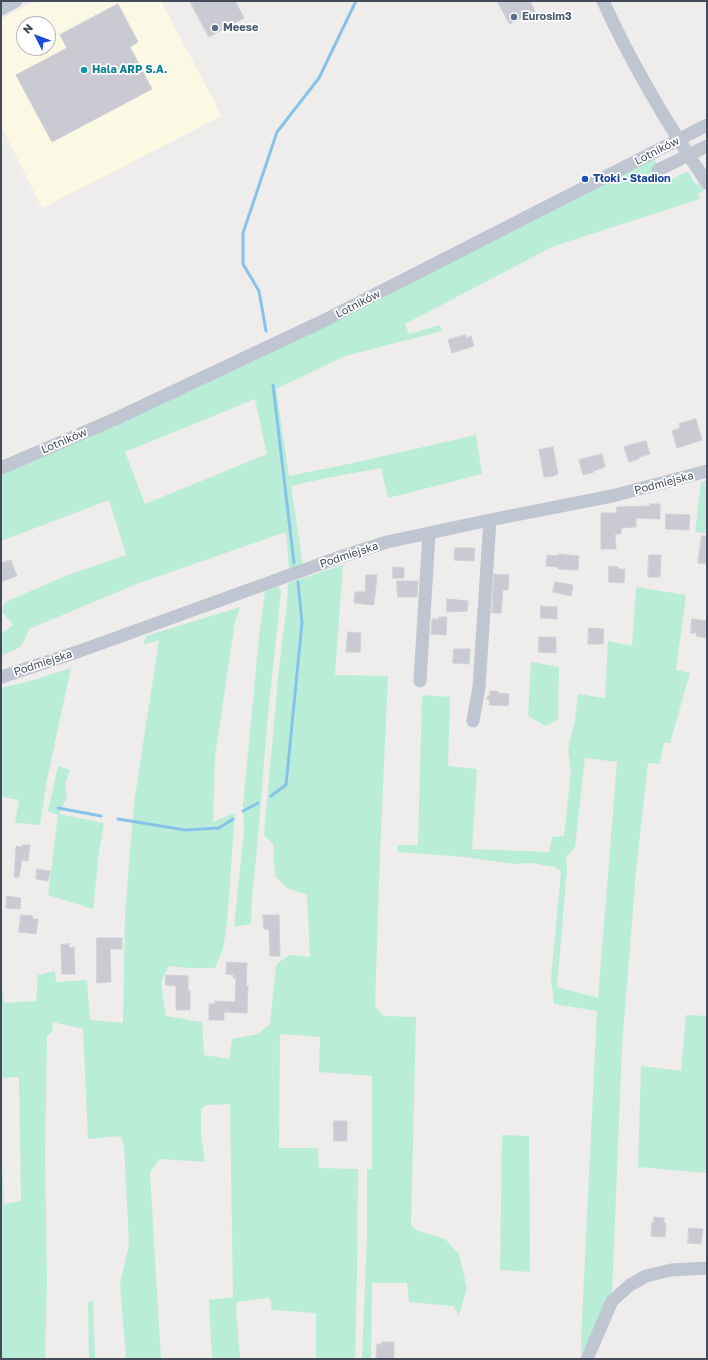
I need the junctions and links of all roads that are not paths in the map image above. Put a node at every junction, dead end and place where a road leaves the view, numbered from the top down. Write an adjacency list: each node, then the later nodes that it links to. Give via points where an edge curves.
1 (16, 1): 3 (street)
2 (603, 1): 5 (street, via 632,59)
3 (1, 9)
4 (707, 125): 5 (street, Lotników)
5 (679, 140): 7 (street); 10 (street, Lotników, via 323,321 113,420)
6 (707, 146): 7 (street)
7 (689, 156): 8 (street); 9 (street)
8 (658, 170)
9 (707, 183)
10 (1, 468)
11 (707, 471): 12 (street, Podmiejska, via 612,496)
12 (490, 520): 13 (street, Podmiejska); 16 (street, via 479,687)
13 (429, 533): 14 (street, Podmiejska, via 387,542 337,558); 15 (street)
14 (1, 677)
15 (420, 681)
16 (473, 721)
17 (707, 1268): 18 (street, via 671,1270 646,1276 630,1285 612,1302)
18 (587, 1359)

